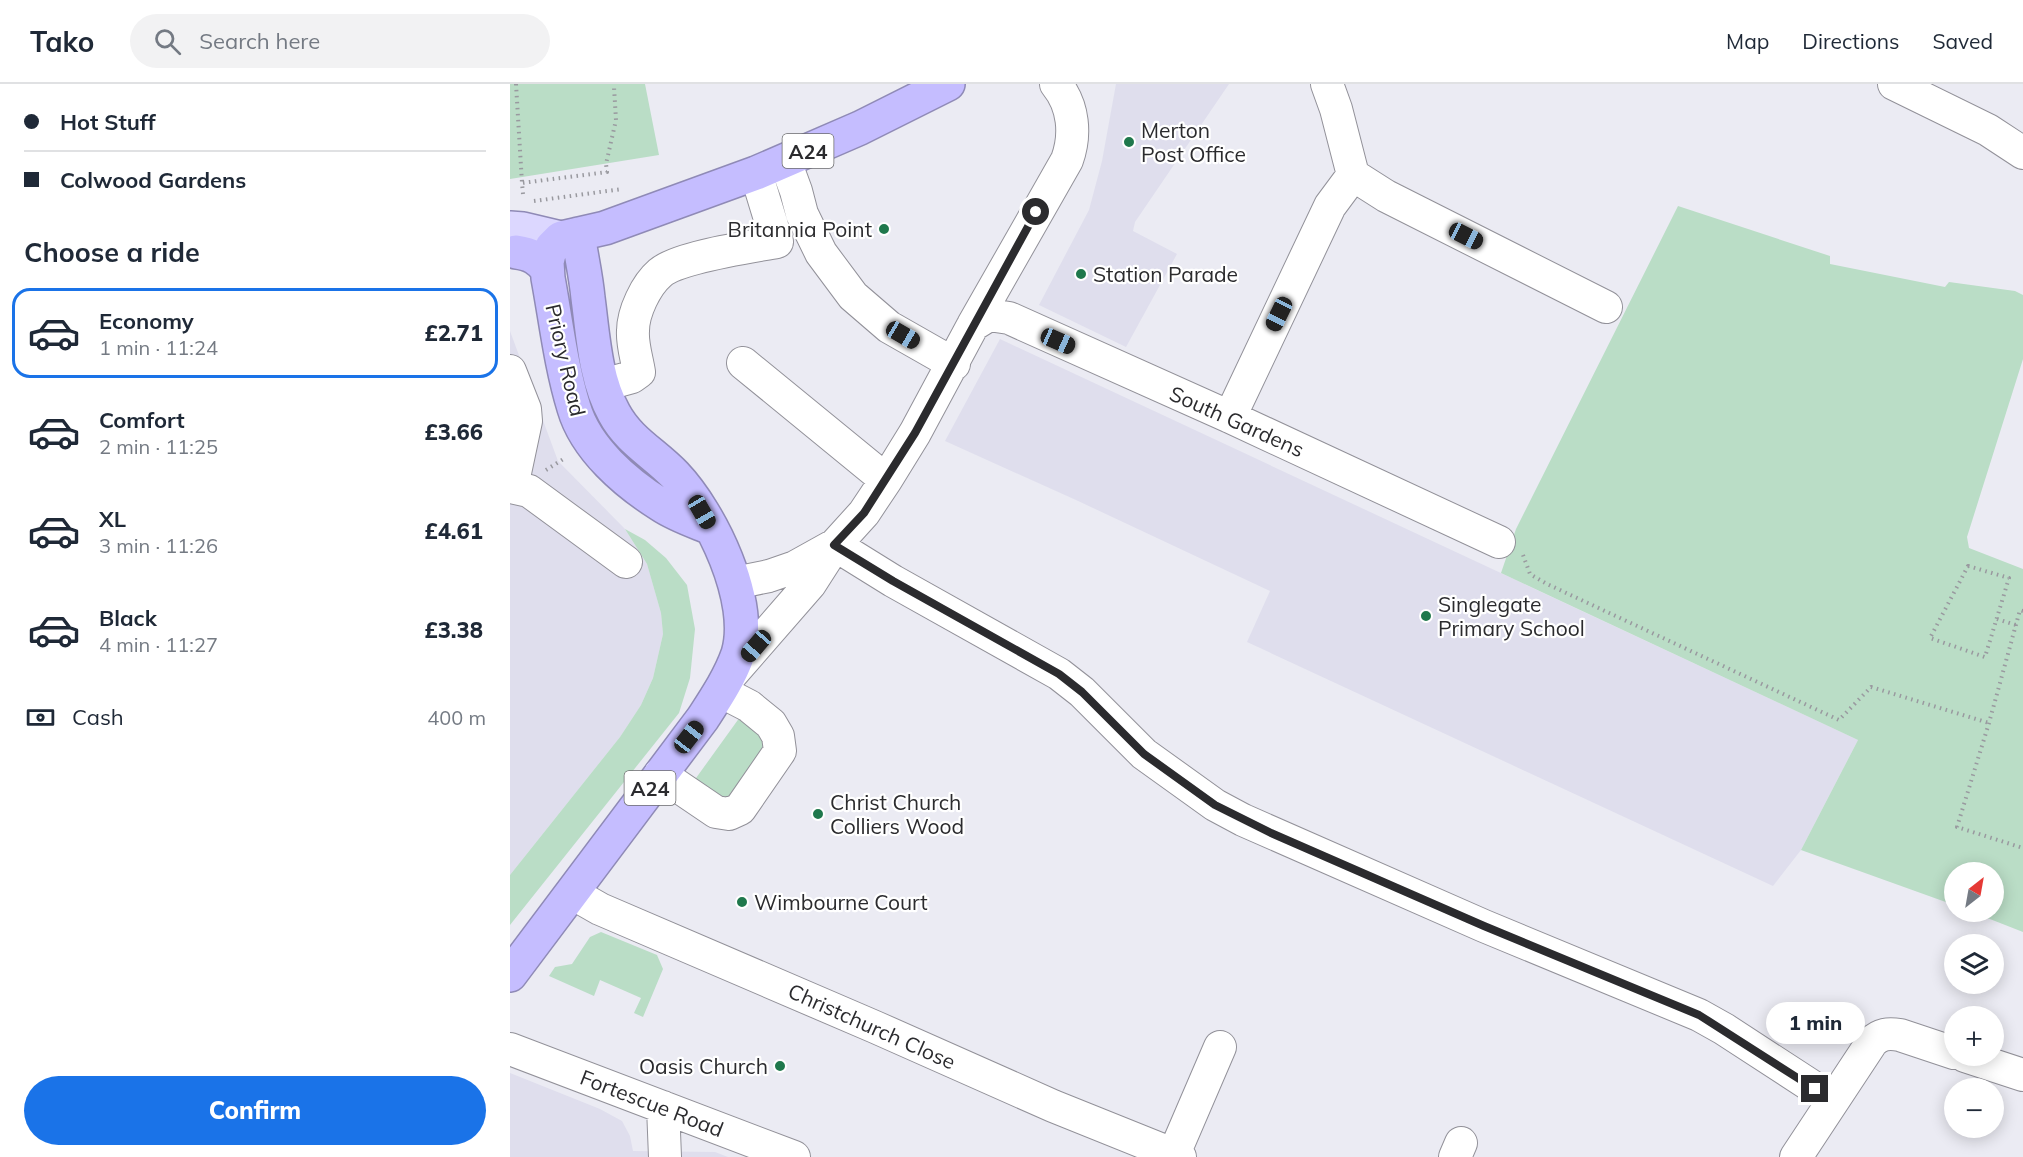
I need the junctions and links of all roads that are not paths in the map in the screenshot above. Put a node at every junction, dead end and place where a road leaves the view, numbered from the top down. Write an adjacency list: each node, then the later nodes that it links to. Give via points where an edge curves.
1 (948, 84): 6 (highway, A24)
2 (1056, 84): 12 (street, via 1071,116 1071,146)
3 (1894, 84): 5 (street, via 1988,130)
4 (1331, 95): 7 (street)
5 (2023, 153)
6 (770, 167): 8 (highway, A24, via 605,228); 14 (street, via 796,191 820,253 853,296 889,327); 16 (street, via 777,242 679,262 660,273 638,307 633,330 639,372)
7 (1353, 175): 11 (street, via 1386,196); 17 (street, via 1330,206)
8 (569, 236): 9 (main road, via 534,249); 10 (highway, Priory Road, via 552,247); 16 (highway, Priory Road)
9 (512, 244): 10 (highway, via 542,262)
10 (547, 270): 20 (highway, Priory Road, via 574,410 588,436 609,463 660,505)
11 (1606, 307)
12 (973, 325): 14 (street); 17 (street, South Gardens, via 989,315 1009,318)
13 (742, 363): 18 (street)
14 (954, 364): 18 (street)
15 (510, 371): 19 (street, via 526,421)
16 (603, 385): 20 (highway, Priory Road, via 614,413 632,439 674,473)
17 (1230, 417): 21 (street, South Gardens)
18 (886, 480): 22 (street, via 864,513)
19 (511, 487): 23 (street, via 529,491)
20 (711, 528): 24 (highway, Priory Road / A24)
21 (1499, 542)
22 (834, 545): 24 (street, via 795,567); 25 (street, via 810,584); 34 (street, via 1059,674 1144,754 1215,805 1484,926 1699,1015)
23 (626, 562)
24 (735, 583): 25 (highway, A24, via 742,624 738,652)
25 (724, 685): 26 (highway, A24); 26 (street, via 771,724 780,751 740,809 729,814 716,812)
26 (660, 774): 27 (highway, A24)
27 (572, 893): 28 (highway, A24); 36 (street, Christchurch Close, via 610,914)
28 (510, 975)
29 (1220, 1047): 36 (street, Christchurch Close)
30 (510, 1049): 35 (street, Fortescue Road)
31 (1944, 1050): 34 (street, via 1900,1035 1878,1037)
32 (1996, 1066): 33 (street)
33 (2023, 1075)
34 (1833, 1100): 39 (street)
35 (663, 1107): 37 (street); 38 (street, Fortescue Road)
36 (1177, 1156)
37 (665, 1157)
38 (794, 1157)
39 (1796, 1157)

